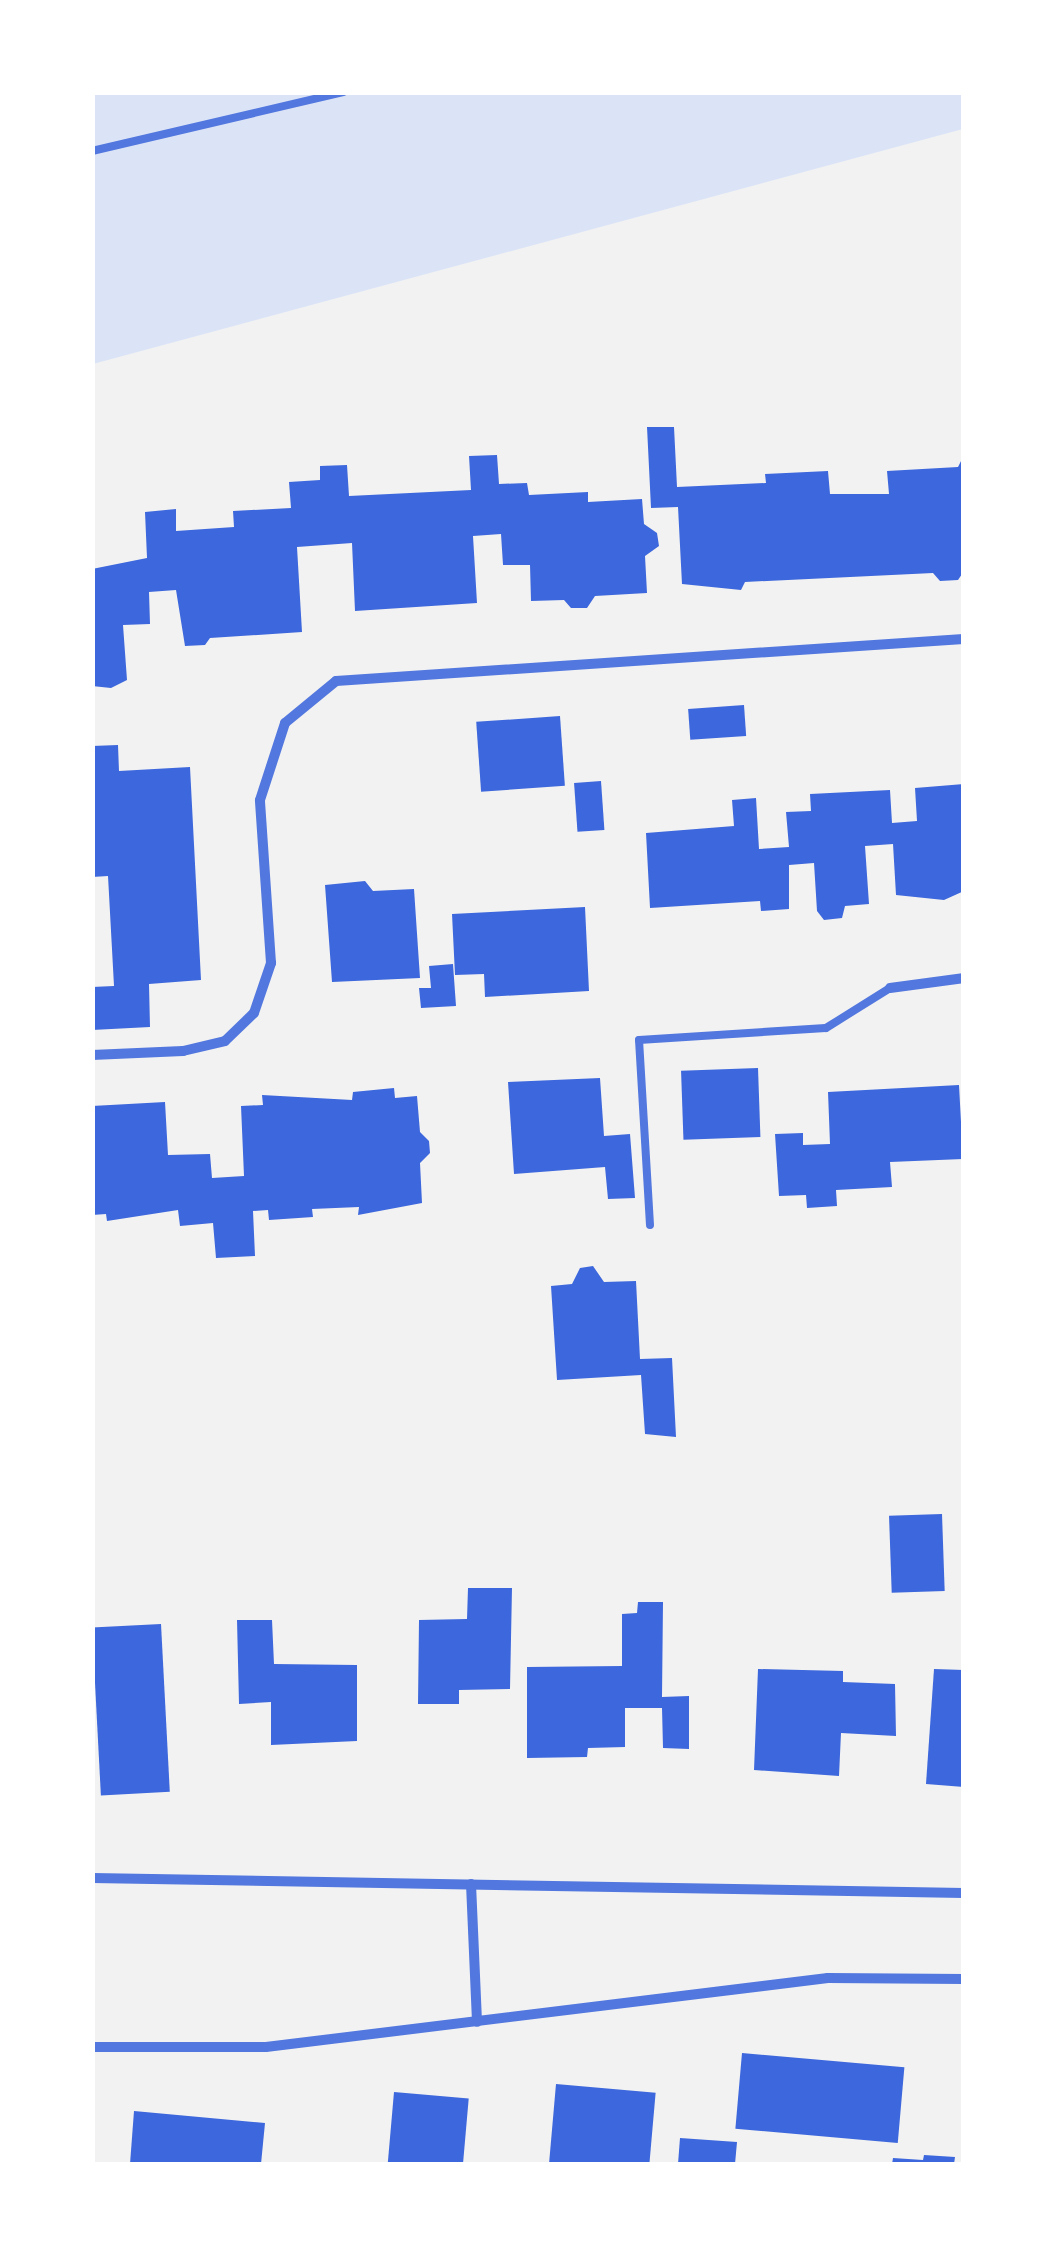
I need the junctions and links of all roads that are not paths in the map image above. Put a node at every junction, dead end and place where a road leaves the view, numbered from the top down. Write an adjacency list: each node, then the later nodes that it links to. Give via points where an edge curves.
1 (343, 92): 2 (lane)
2 (92, 151)
3 (964, 638): 6 (street, via 336,681 285,723 260,800 271,964 254,1013 224,1041 183,1051)
4 (964, 978): 5 (street)
5 (890, 988): 7 (lane, via 826,1028 640,1040)
6 (92, 1055)
7 (650, 1226)
8 (92, 1878): 9 (street)
9 (471, 1884): 10 (street); 12 (street)
10 (964, 1894)
11 (964, 1978): 12 (street, via 828,1978)
12 (477, 2022): 13 (street, via 266,2047)
13 (92, 2046)

